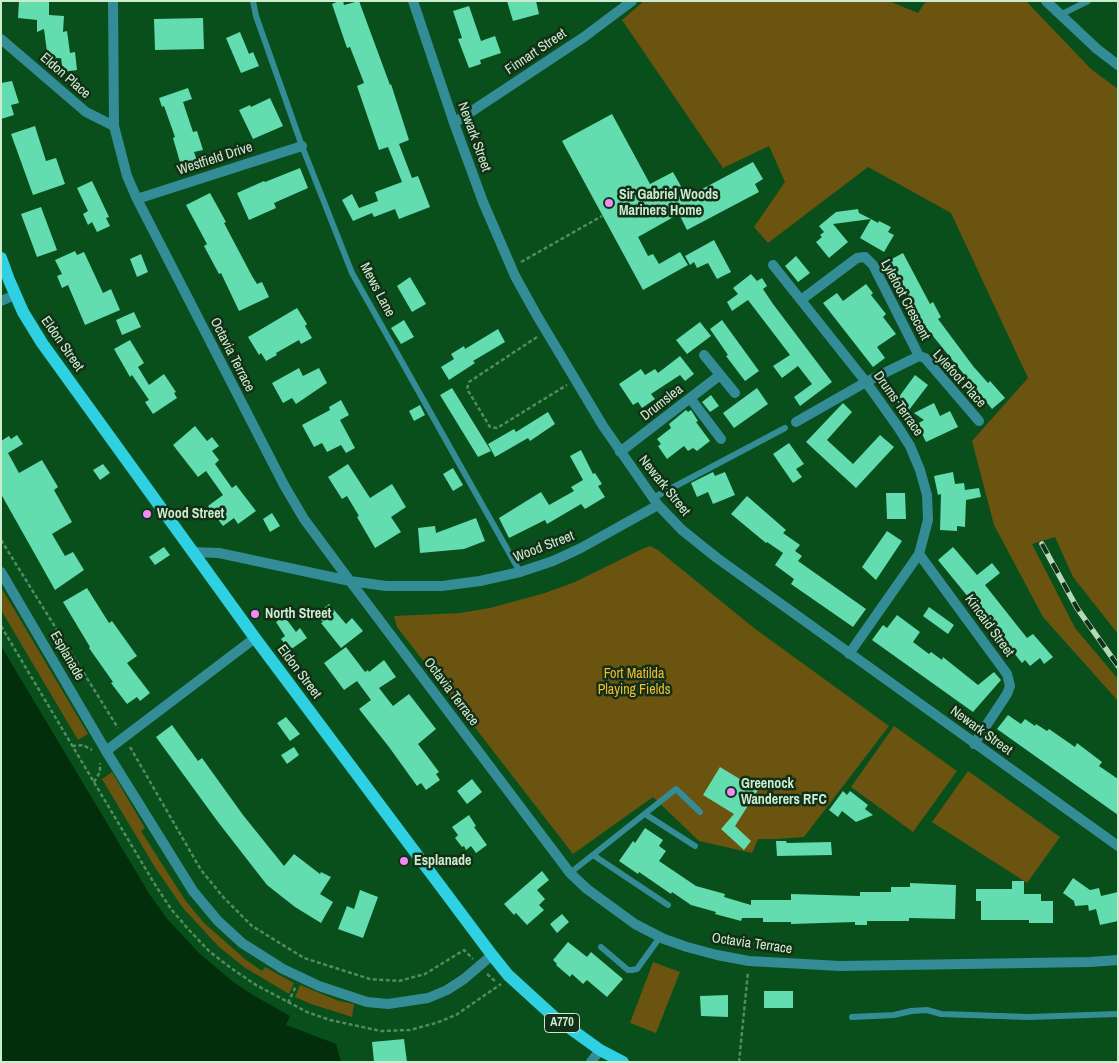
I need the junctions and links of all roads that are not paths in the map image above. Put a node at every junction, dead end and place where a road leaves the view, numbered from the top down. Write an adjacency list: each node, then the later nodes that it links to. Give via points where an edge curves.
1 (113, 1): 11 (street, Octavia Terrace)
2 (253, 1): 12 (lane, Mews Lane)
3 (412, 1): 10 (street, Newark Street)
4 (632, 1): 10 (street, Finnart Street)
5 (1046, 1): 7 (street)
6 (1088, 1): 7 (lane)
7 (1060, 15): 9 (street)
8 (1, 39): 11 (street, Eldon Place, via 86,112)
9 (1118, 65)
10 (454, 123): 29 (street, Newark Street, via 511,267)
11 (114, 126): 13 (street, Octavia Terrace, via 127,176)
12 (302, 146): 13 (street, Westfield Drive); 34 (lane, Mews Lane, via 352,273)
13 (137, 199): 35 (street, Octavia Terrace, via 284,485 304,519)
14 (1, 258): 16 (main road, Eldon Street / A770)
15 (773, 265): 17 (street, Drums Terrace)
16 (15, 295): 18 (street); 31 (main road, Eldon Street / A770, via 42,343)
17 (801, 300): 20 (street, Lylefoot Crescent, via 857,258 865,257 873,264); 22 (street, Drums Terrace)
18 (1, 301)
19 (704, 355): 21 (street)
20 (919, 356): 22 (street, Lylefoot Crescent); 25 (street, Lylefoot Place, via 925,358)
21 (720, 375): 23 (street); 24 (street, Drumslea)
22 (866, 382): 26 (street, Lylefoot Crescent); 32 (street, Drums Terrace, via 910,446 920,470 927,495 928,520)
23 (735, 393)
24 (690, 398): 28 (street); 29 (street, Drumslea)
25 (979, 420)
26 (796, 422)
27 (785, 428): 30 (lane)
28 (721, 439)
29 (620, 452): 30 (street, Newark Street)
30 (655, 501): 34 (street, Wood Street, via 581,548); 37 (street, Newark Street, via 682,530)
31 (193, 552): 35 (street, Wood Street, via 219,554); 36 (main road, Eldon Street / A770)
32 (919, 554): 37 (street, Drums Terrace); 38 (street, Kincaid Street, via 1008,674 1010,686 1007,694)
33 (1, 572): 39 (street, Esplanade)
34 (520, 572): 35 (street, Wood Street, via 442,586 386,586)
35 (350, 581): 45 (street, Octavia Terrace)
36 (255, 638): 39 (street); 49 (main road, Eldon Street / A770)
37 (849, 654): 38 (street, Newark Street)
38 (974, 744): 43 (street, Newark Street)
39 (106, 751): 49 (street, Esplanade, via 193,891 242,942 300,978 350,997 388,1004 428,998 453,987)
40 (700, 812): 41 (lane, via 676,789)
41 (645, 814): 42 (lane); 44 (lane)
42 (695, 846)
43 (1118, 846)
44 (592, 855): 45 (lane); 46 (lane)
45 (570, 873): 47 (street, Octavia Terrace, via 610,907)
46 (668, 905)
47 (660, 937): 48 (lane, via 637,969 632,970); 50 (street, Octavia Terrace, via 709,953 750,960 840,966)
48 (601, 947)
49 (492, 955): 53 (main road, Eldon Street / A770, via 537,1002)
50 (1118, 960)
51 (1118, 1014): 52 (lane, via 1029,1017 941,1014 926,1010)
52 (852, 1017)
53 (600, 1050): 54 (street); 55 (main road, Eldon Street / A770)
54 (591, 1062)
55 (623, 1062)

